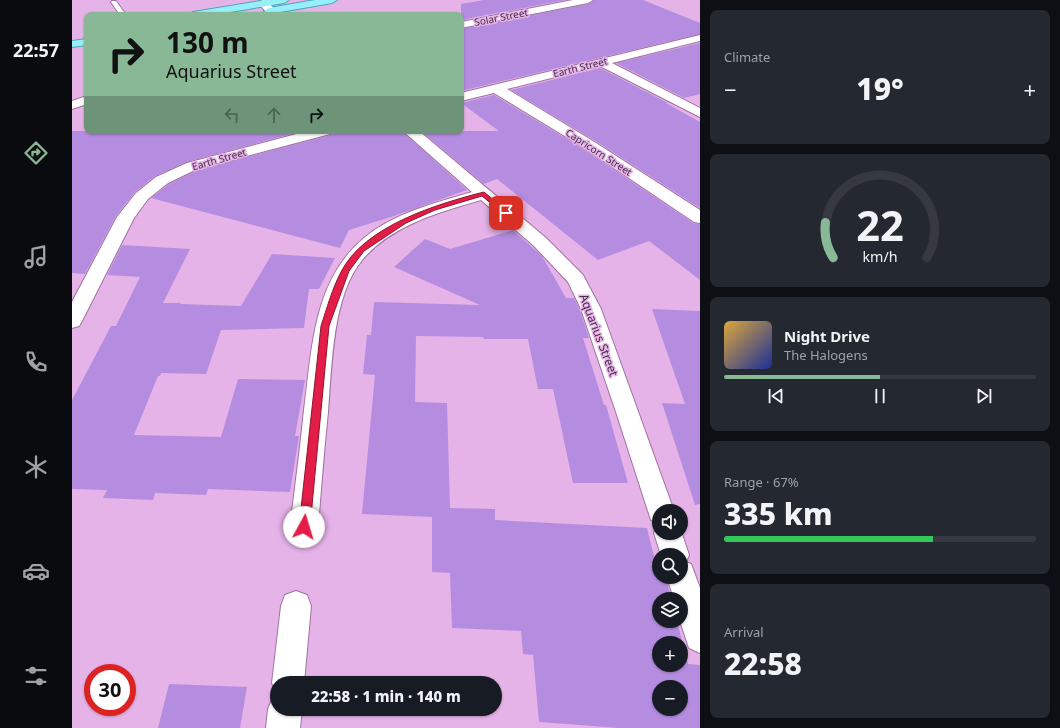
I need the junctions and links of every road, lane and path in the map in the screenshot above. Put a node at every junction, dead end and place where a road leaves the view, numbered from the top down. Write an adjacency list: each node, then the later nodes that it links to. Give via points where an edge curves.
1 (284, 0): 5 (main road)
2 (332, 0): 5 (main road)
3 (588, 0): 9 (street, Solar Street)
4 (114, 2): 6 (lane)
5 (269, 10): 7 (main road); 8 (main road)
6 (122, 12)
7 (239, 12)
8 (259, 12)
9 (464, 24)
10 (84, 33): 11 (main road)
11 (72, 35)
12 (698, 40): 15 (street, Earth Street)
13 (84, 42): 14 (main road)
14 (72, 44)
15 (601, 62): 16 (street, Earth Street); 20 (street)
16 (496, 88): 17 (street, Earth Street); 24 (street, Capricorn Street, via 591,146)
17 (464, 96)
18 (84, 101): 19 (street)
19 (72, 104)
20 (700, 113)
21 (314, 134): 25 (street, Earth Street, via 192,166 162,180 142,196 126,217)
22 (414, 134): 23 (street, Aquarius Street)
23 (484, 194): 26 (street, Aquarius Street, via 560,261 576,279 591,309); 27 (street, via 403,221 362,249 345,271 325,326)
24 (700, 218)
25 (72, 321)
26 (659, 504)
27 (304, 527)
28 (684, 584): 30 (street)
29 (296, 606): 31 (street)
30 (700, 637)
31 (289, 676)
32 (284, 716): 33 (street)
33 (283, 728)

